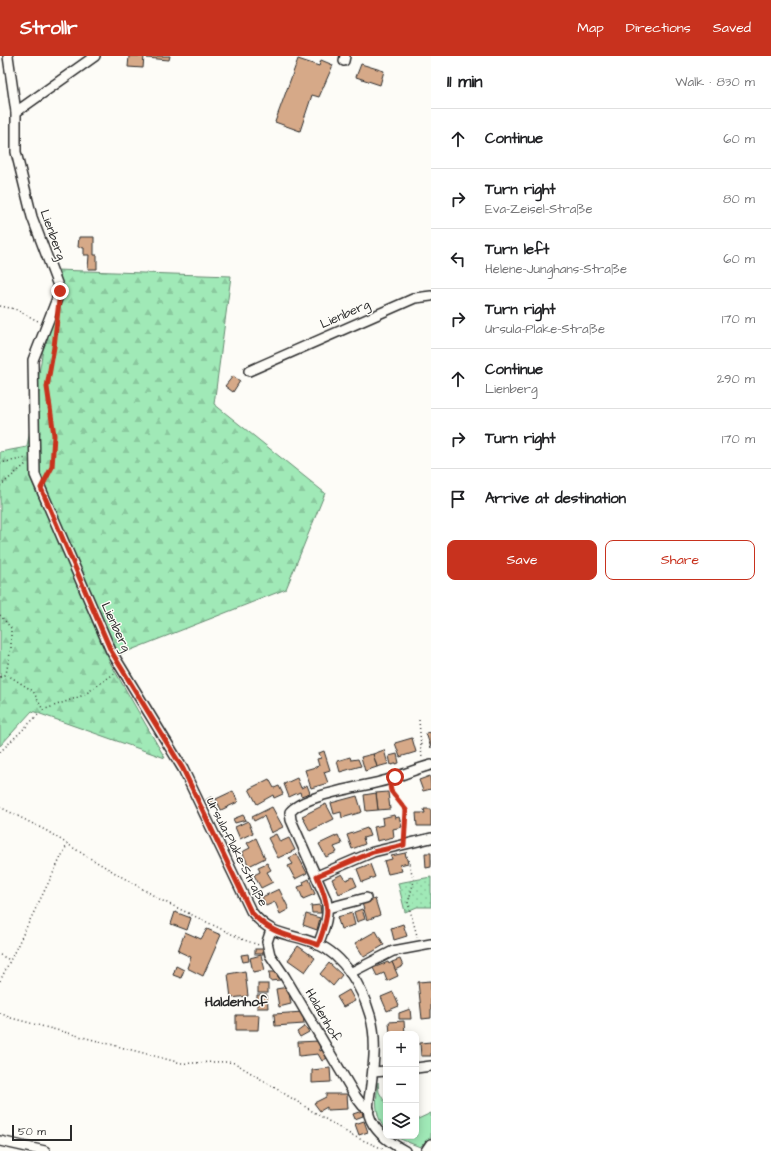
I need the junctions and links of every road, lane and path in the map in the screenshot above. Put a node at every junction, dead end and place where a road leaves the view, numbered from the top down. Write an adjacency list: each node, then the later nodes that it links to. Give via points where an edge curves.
1 (8, 56): 3 (street, Lienberg)
2 (95, 56): 3 (street)
3 (16, 112): 7 (street, Lienberg, via 16,152 32,217 60,291)
4 (431, 296): 8 (street, Lienberg, via 415,298)
5 (0, 306): 7 (path, via 28,314)
6 (58, 316): 12 (path, via 47,387 54,435 52,467)
7 (46, 326): 9 (street, Lienberg, via 33,360)
8 (249, 371)
9 (35, 457): 10 (path); 11 (path); 12 (street, Lienberg, via 35,475)
10 (0, 463)
11 (0, 486)
12 (41, 488): 14 (street, Lienberg, via 111,651)
13 (0, 615): 15 (path, via 11,628 11,648)
14 (122, 668): 17 (path, via 84,695); 22 (street, Lienberg, via 183,769)
15 (6, 674): 16 (path); 17 (path, via 33,691)
16 (0, 677)
17 (43, 710): 19 (path)
18 (419, 720): 20 (path)
19 (0, 752)
20 (427, 766): 21 (street)
21 (389, 779): 26 (path, via 391,791 406,810); 27 (street, via 321,796 290,812 290,820)
22 (196, 798): 30 (street, Ursula-Plake-Straße, via 251,912 263,925)
23 (0, 807): 25 (path)
24 (431, 838): 26 (street)
25 (67, 844): 34 (path, via 163,901 244,940); 36 (path)
26 (404, 845): 27 (street, via 373,852); 33 (path, via 414,881 408,902)
27 (317, 876): 29 (street)
28 (366, 898): 29 (street)
29 (328, 908): 32 (street)
30 (272, 930): 32 (street, Ursula-Plake-Straße); 34 (street)
31 (431, 944): 33 (street)
32 (318, 945): 37 (street, Ursula-Plake-Straße, via 342,962)
33 (419, 945): 37 (street, via 387,954)
34 (267, 947): 44 (street, Haldenhof, via 356,1097 362,1106)
35 (0, 955): 36 (path)
36 (10, 960): 38 (path)
37 (350, 973): 43 (street, Ursula-Plake-Straße, via 370,1016 374,1050)
38 (0, 981)
39 (0, 1013): 47 (path, via 181,1063 235,1063 353,1136 380,1148)
40 (431, 1066): 41 (street)
41 (419, 1068)
42 (383, 1071): 43 (street)
43 (373, 1072): 44 (street, Ursula-Plake-Straße)
44 (368, 1108): 47 (street, Ursula-Plake-Straße, via 375,1127)
45 (0, 1142): 48 (street)
46 (431, 1146): 50 (main road)
47 (389, 1147): 49 (street, Ursula-Plake-Straße)
48 (46, 1151)
49 (405, 1151)
50 (426, 1151)

